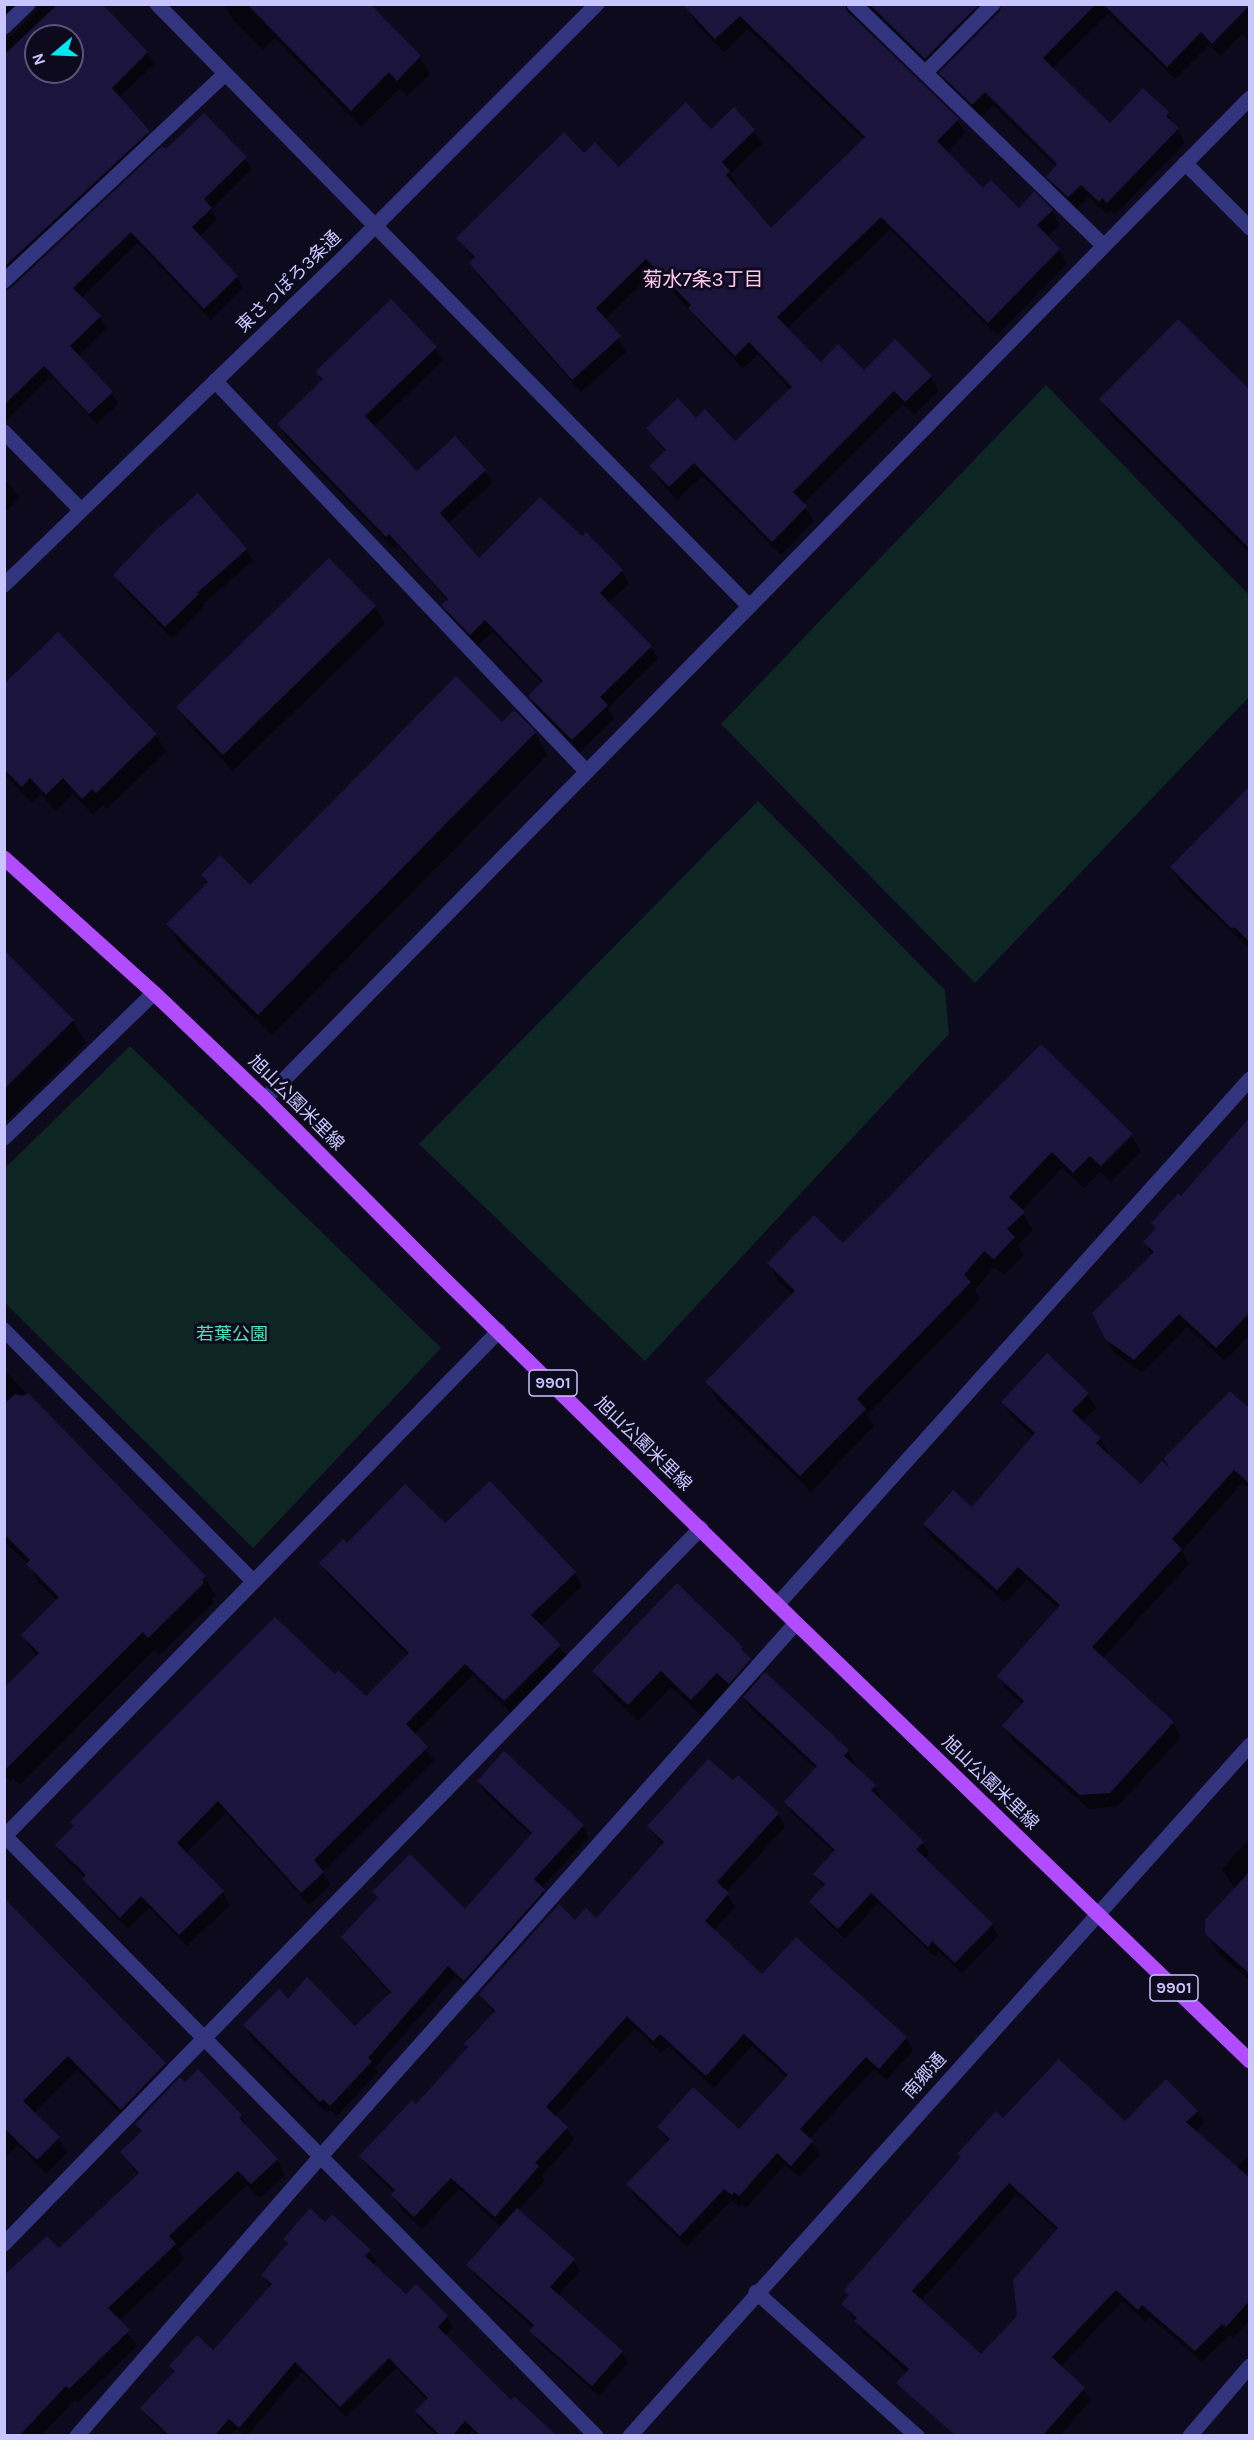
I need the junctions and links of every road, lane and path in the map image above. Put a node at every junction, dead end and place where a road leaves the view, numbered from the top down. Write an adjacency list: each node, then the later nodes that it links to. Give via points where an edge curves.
1 (28, 4): 6 (street)
2 (157, 4): 8 (street)
3 (597, 4): 11 (street, 東さっぽろ3条通)
4 (854, 4): 7 (street)
5 (993, 4): 7 (street)
6 (4, 27)
7 (925, 73): 13 (street)
8 (225, 74): 11 (street); 14 (street)
9 (1250, 98): 10 (street)
10 (1185, 163): 12 (street); 13 (street)
11 (374, 225): 15 (street, 東さっぽろ3条通); 19 (street)
12 (1250, 228)
13 (1104, 246): 19 (street)
14 (4, 281)
15 (215, 381): 17 (street, 東さっぽろ3条通); 20 (street)
16 (4, 432): 17 (street)
17 (81, 510): 18 (street, 東さっぽろ3条通)
18 (4, 585)
19 (748, 605): 20 (street)
20 (586, 771): 24 (street)
21 (4, 858): 22 (main road, 旭山公園米里線 / 9901)
22 (154, 993): 24 (main road, 旭山公園米里線 / 9901); 25 (street)
23 (1250, 1079): 30 (street)
24 (265, 1099): 27 (main road, 旭山公園米里線 / 9901)
25 (4, 1138)
26 (4, 1330): 29 (street)
27 (500, 1331): 28 (main road, 旭山公園米里線 / 9901); 29 (street)
28 (701, 1527): 30 (main road, 旭山公園米里線 / 9901); 35 (street)
29 (253, 1581): 33 (street)
30 (777, 1605): 31 (main road, 旭山公園米里線 / 9901)
31 (796, 1623): 34 (main road, 旭山公園米里線 / 9901); 37 (street)
32 (1250, 1745): 34 (street, 南郷通)
33 (5, 1836): 35 (street)
34 (1098, 1913): 36 (main road, 旭山公園米里線 / 9901); 39 (street, 南郷通)
35 (204, 2040): 37 (street); 38 (street)
36 (1250, 2061)
37 (321, 2156): 41 (street); 42 (street)
38 (4, 2244)
39 (756, 2292): 43 (street, 南郷通); 44 (street)
40 (1250, 2366): 45 (street)
41 (76, 2436)
42 (596, 2436)
43 (630, 2436)
44 (917, 2436)
45 (1190, 2436)

